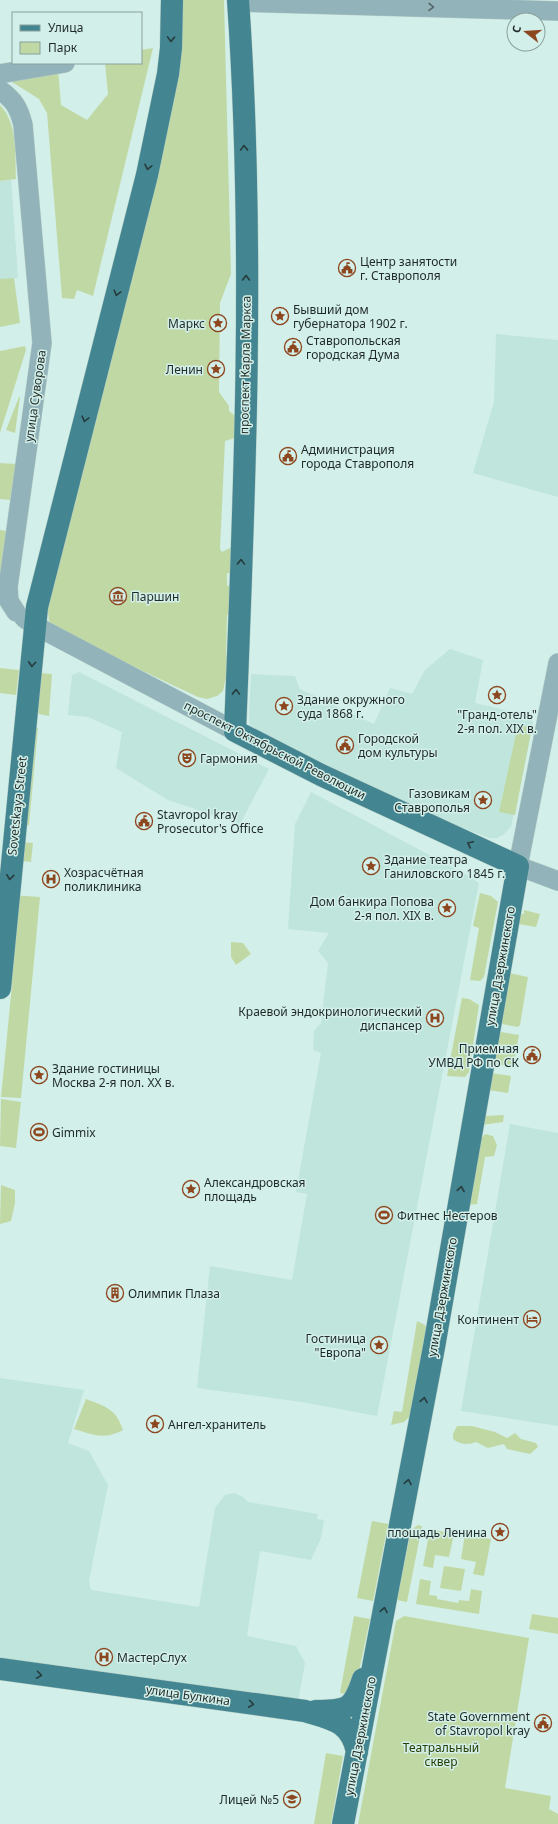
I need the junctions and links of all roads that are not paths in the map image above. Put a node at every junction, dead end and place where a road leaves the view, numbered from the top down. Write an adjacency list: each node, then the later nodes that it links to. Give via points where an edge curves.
1 (172, 0): 9 (main road, one-way to 9, via 171,48 160,112 126,260 44,575)
2 (238, 1): 3 (street, one-way to 3); 11 (main road, проспект Карла Маркса, one-way to 2, via 243,517 246,299 244,131)
3 (558, 11)
4 (59, 64): 5 (street)
5 (0, 74)
6 (0, 90): 8 (street, улица Суворова, via 16,104 20,112 42,343 8,587 9,601)
7 (0, 602): 8 (street, проспект Октябрьской Революции)
8 (16, 612): 9 (street, проспект Октябрьской Революции)
9 (34, 625): 11 (street, проспект Октябрьской Революции); 14 (main road, Sovetskaya Street, one-way to 14)
10 (558, 663): 12 (street, улица Дзержинского)
11 (235, 731): 12 (main road, проспект Октябрьской Революции, one-way to 11)
12 (518, 866): 13 (street, проспект Октябрьской Революции); 16 (main road, улица Дзержинского, one-way to 12, via 434,1347)
13 (558, 881)
14 (4, 898): 15 (main road, Sovetskaya Street)
15 (0, 988)
16 (376, 1648): 18 (main road, улица Дзержинского, via 354,1702 338,1711); 19 (main road, улица Дзержинского)
17 (0, 1670): 18 (main road, улица Булкина, one-way to 18)
18 (305, 1711): 19 (main road, улица Булкина, via 340,1723 349,1730 355,1739)
19 (357, 1752): 20 (main road, улица Дзержинского)
20 (343, 1824)

